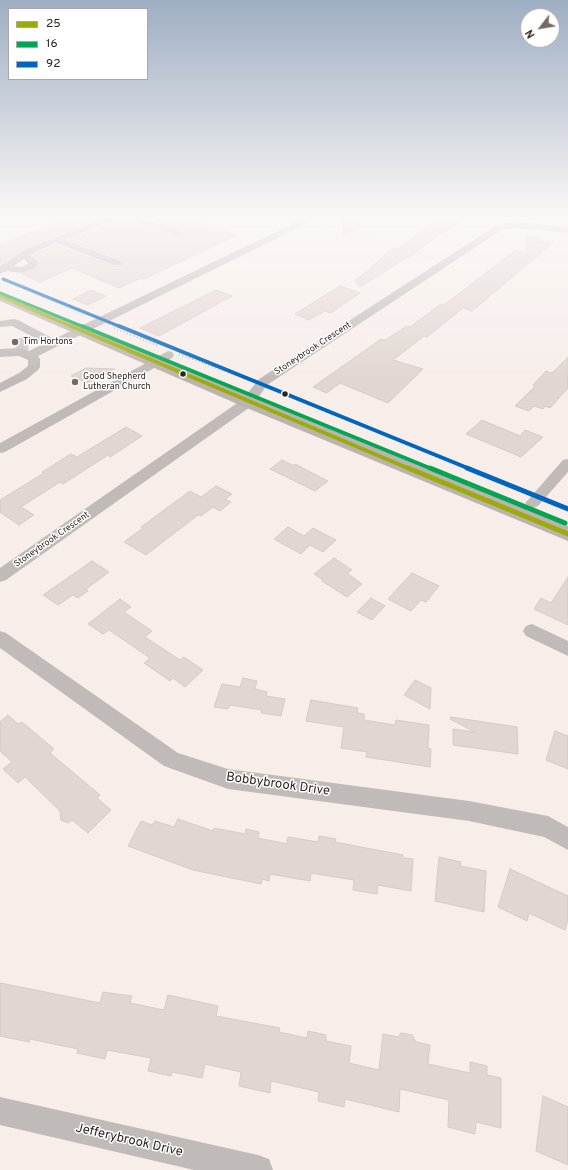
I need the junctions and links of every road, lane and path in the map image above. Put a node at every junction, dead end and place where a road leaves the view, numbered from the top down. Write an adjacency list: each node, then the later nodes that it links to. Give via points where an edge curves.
1 (203, 270): 9 (street)
2 (435, 270): 19 (street, Stoneybrook Crescent, via 262,382)
3 (0, 278): 9 (path)
4 (0, 285): 9 (main road)
5 (0, 296): 6 (main road)
6 (27, 307): 7 (street); 9 (main road)
7 (0, 320)
8 (0, 324): 10 (street, via 14,322)
9 (87, 324): 12 (street); 16 (main road)
10 (22, 327): 11 (street); 12 (street)
11 (0, 336)
12 (51, 342): 14 (street)
13 (0, 347): 14 (street)
14 (25, 348): 15 (street, via 19,352); 17 (street, via 34,359 34,367)
15 (0, 353)
16 (162, 359): 19 (main road); 20 (street)
17 (0, 388)
18 (274, 389): 22 (path)
19 (251, 396): 23 (main road); 27 (main road); 28 (street, Stoneybrook Crescent)
20 (0, 449)
21 (568, 463): 23 (street)
22 (512, 486)
23 (533, 503): 26 (main road)
24 (554, 504): 25 (path)
25 (568, 509)
26 (568, 517)
27 (568, 534)
28 (0, 576)
29 (532, 631): 31 (street)
30 (0, 638): 32 (street, Bobbybrook Drive, via 171,760 228,779 477,812 548,827)
31 (568, 649)
32 (568, 839)
33 (0, 1111): 34 (street, Jefferybrook Drive)
34 (258, 1170)

